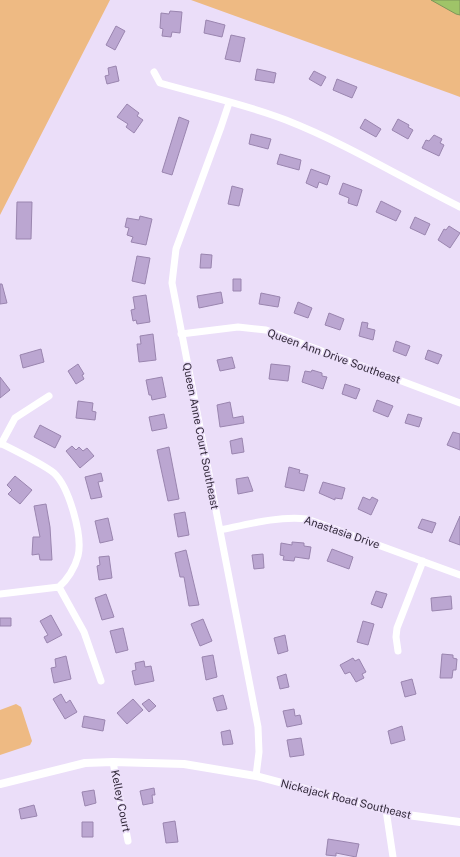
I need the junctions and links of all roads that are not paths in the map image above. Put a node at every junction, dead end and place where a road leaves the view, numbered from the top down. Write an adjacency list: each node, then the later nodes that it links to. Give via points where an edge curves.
1 (154, 72): 2 (street, via 160,83)
2 (229, 103): 3 (street, via 261,111 320,135 362,154); 4 (street, Queen Anne Court Southeast, via 176,249 172,283)
3 (460, 207)
4 (182, 334): 6 (street, Queen Ann Drive Southeast, via 238,327 266,330); 8 (street, Queen Anne Court Southeast)
5 (49, 396): 7 (street, via 15,418)
6 (460, 403)
7 (1, 444): 11 (street, via 53,473 70,498 79,544 78,556 65,582)
8 (220, 530): 9 (street, Anastasia Drive, via 292,517 307,519); 16 (street, Queen Anne Court Southeast, via 258,728 260,752)
9 (423, 562): 10 (street, Anastasia Drive); 13 (street, via 397,628)
10 (460, 575)
11 (59, 587): 12 (street); 14 (street, via 84,632)
12 (0, 594)
13 (398, 651)
14 (101, 681)
15 (114, 762): 16 (street, Nickajack Road Southeast, via 184,764); 17 (street, Nickajack Road Southeast, via 84,763); 20 (street, Kelley Court)
16 (256, 776): 18 (street, Nickajack Road Southeast)
17 (0, 784)
18 (386, 810): 19 (street, Nickajack Road Southeast); 21 (street)
19 (460, 822)
20 (128, 841)
21 (393, 857)

